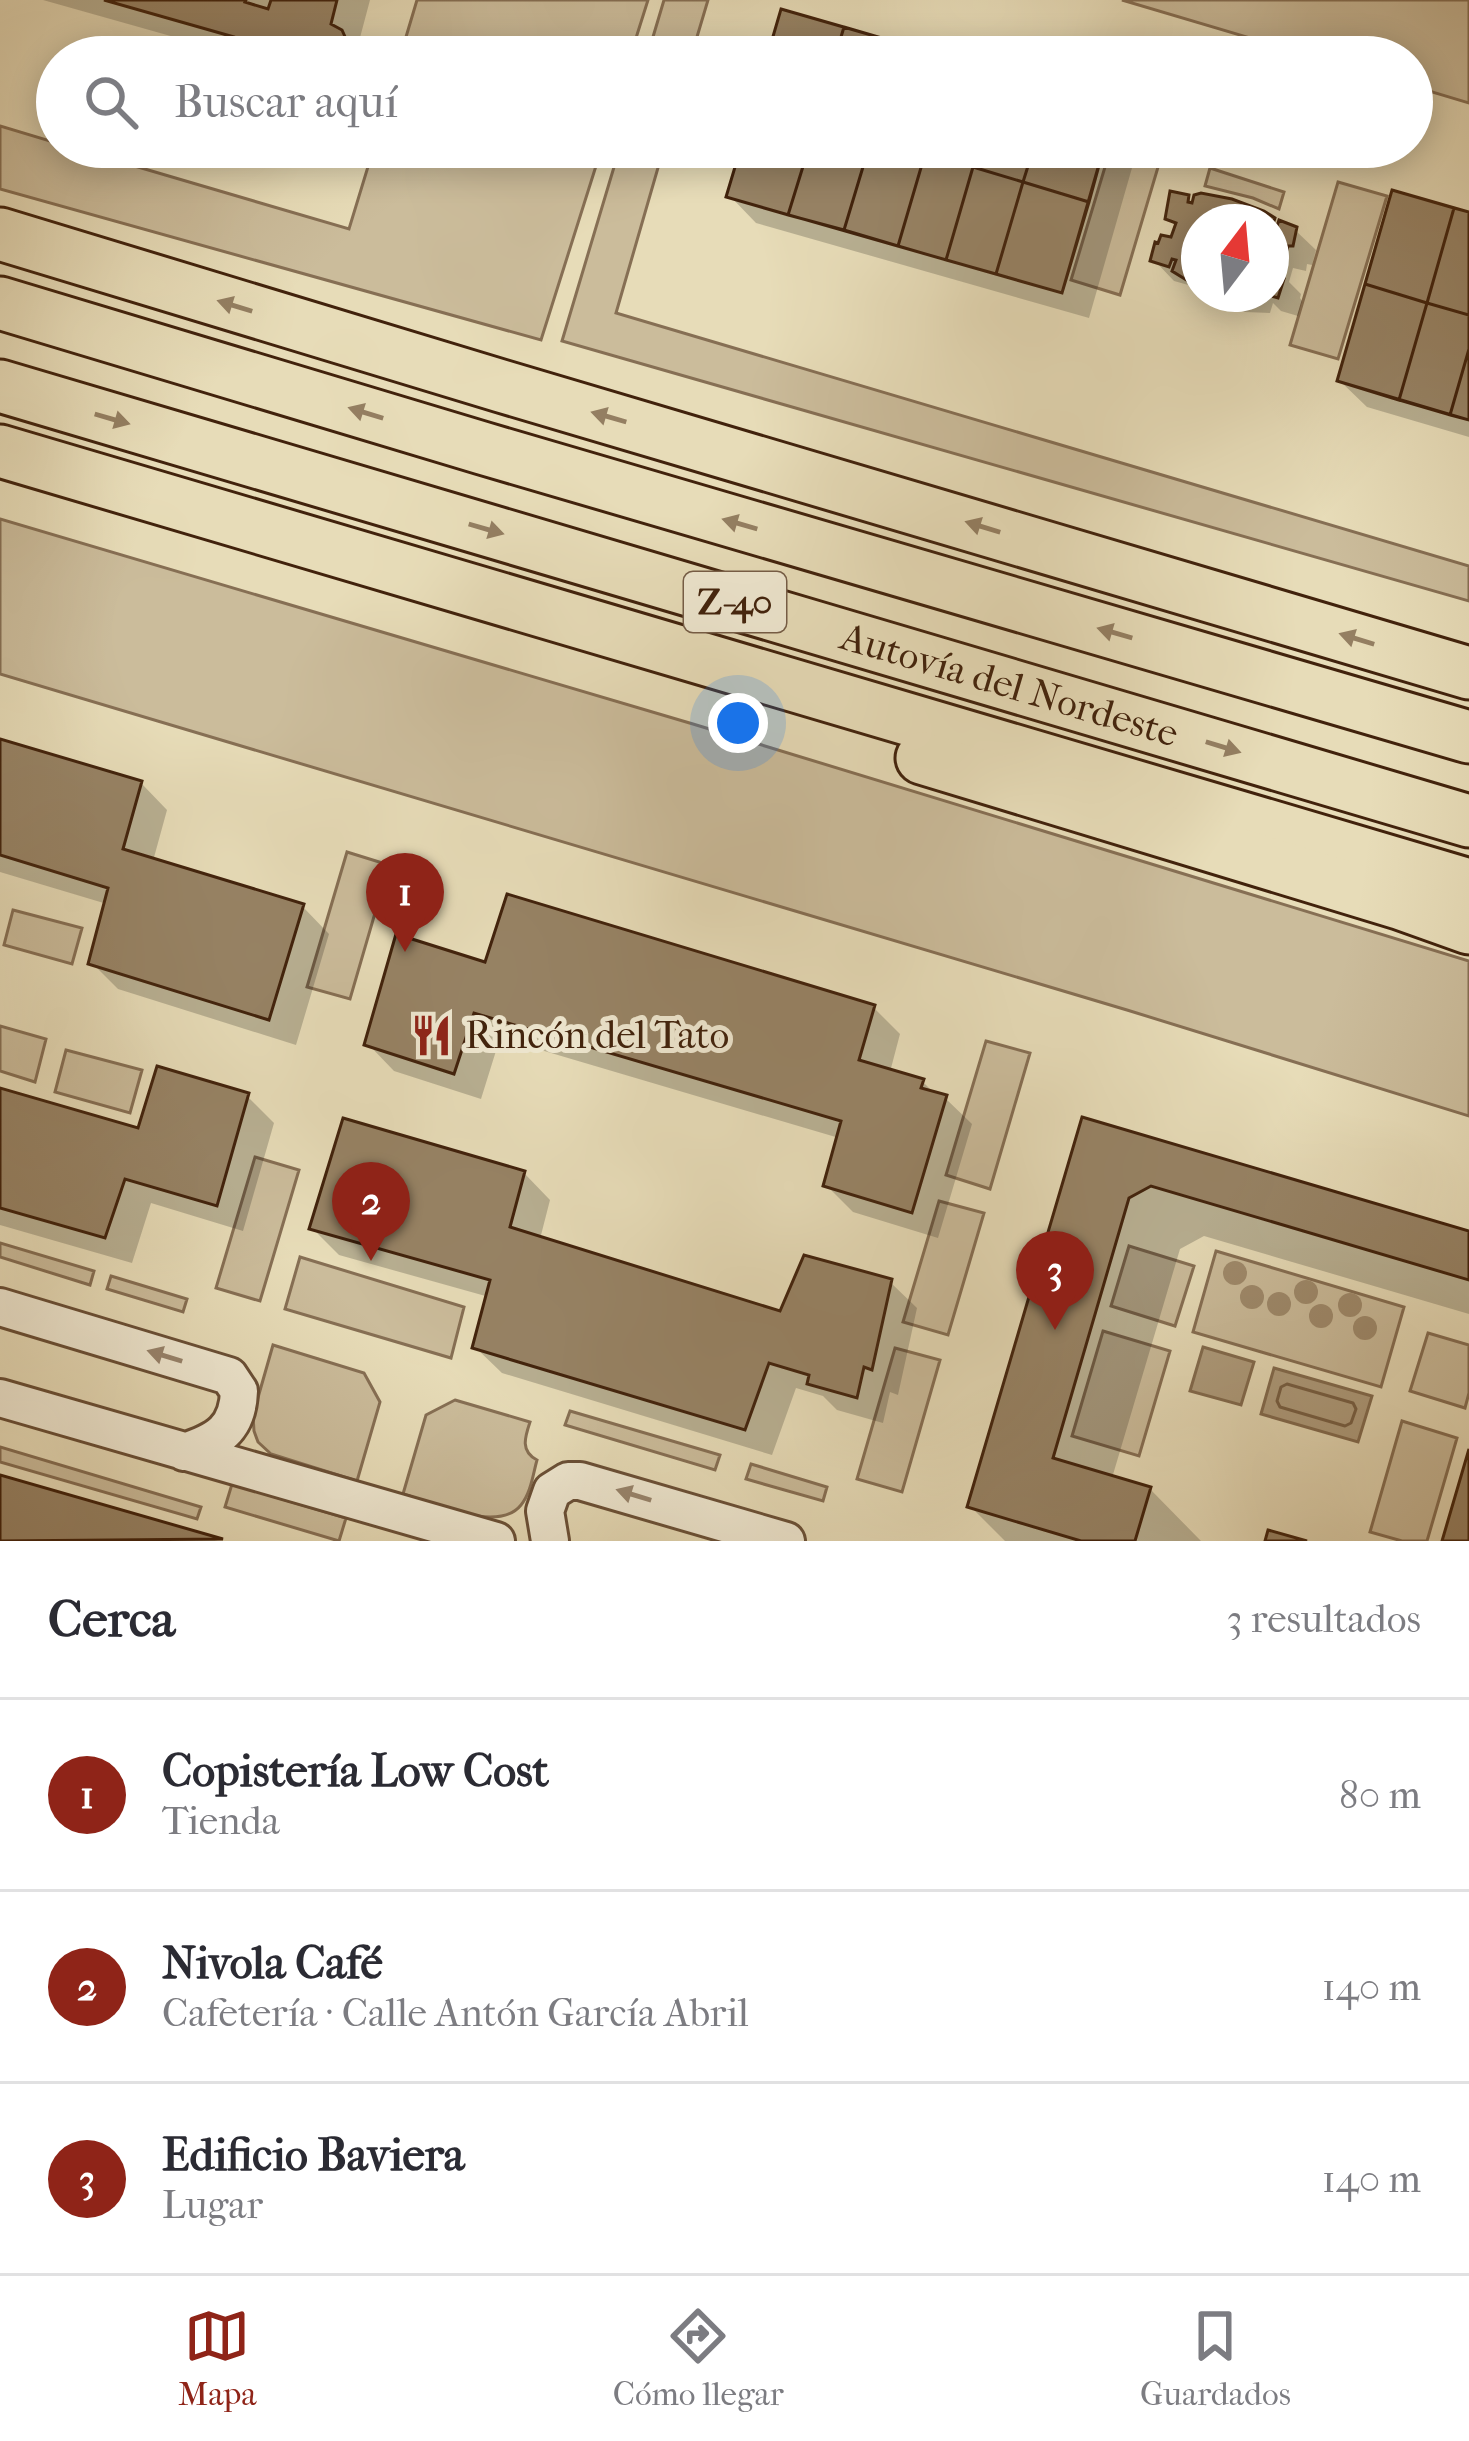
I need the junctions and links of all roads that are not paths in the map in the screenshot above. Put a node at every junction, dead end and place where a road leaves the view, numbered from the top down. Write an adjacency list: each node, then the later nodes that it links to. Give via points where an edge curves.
1 (0, 234): 6 (highway, one-way to 1)
2 (0, 303): 8 (highway, Autovía del Nordeste / Z-40, one-way to 2)
3 (0, 386): 9 (highway, Autovía del Nordeste / Z-40, one-way to 9)
4 (0, 451): 10 (highway)
5 (0, 470): 7 (highway)
6 (1469, 673)
7 (766, 695): 11 (highway); 12 (highway, via 934,763)
8 (1469, 737)
9 (1469, 820)
10 (1469, 885)
11 (1469, 902)
12 (1469, 928)
13 (0, 1307): 15 (street, one-way to 13, via 239,1391 229,1376)
14 (0, 1398): 16 (street)
15 (234, 1422): 16 (street); 17 (street)
16 (184, 1452): 17 (street)
17 (262, 1474): 19 (street)
18 (548, 1526): 19 (street); 20 (street, one-way to 18, via 580,1481 552,1491)
19 (486, 1538)
20 (786, 1541)

